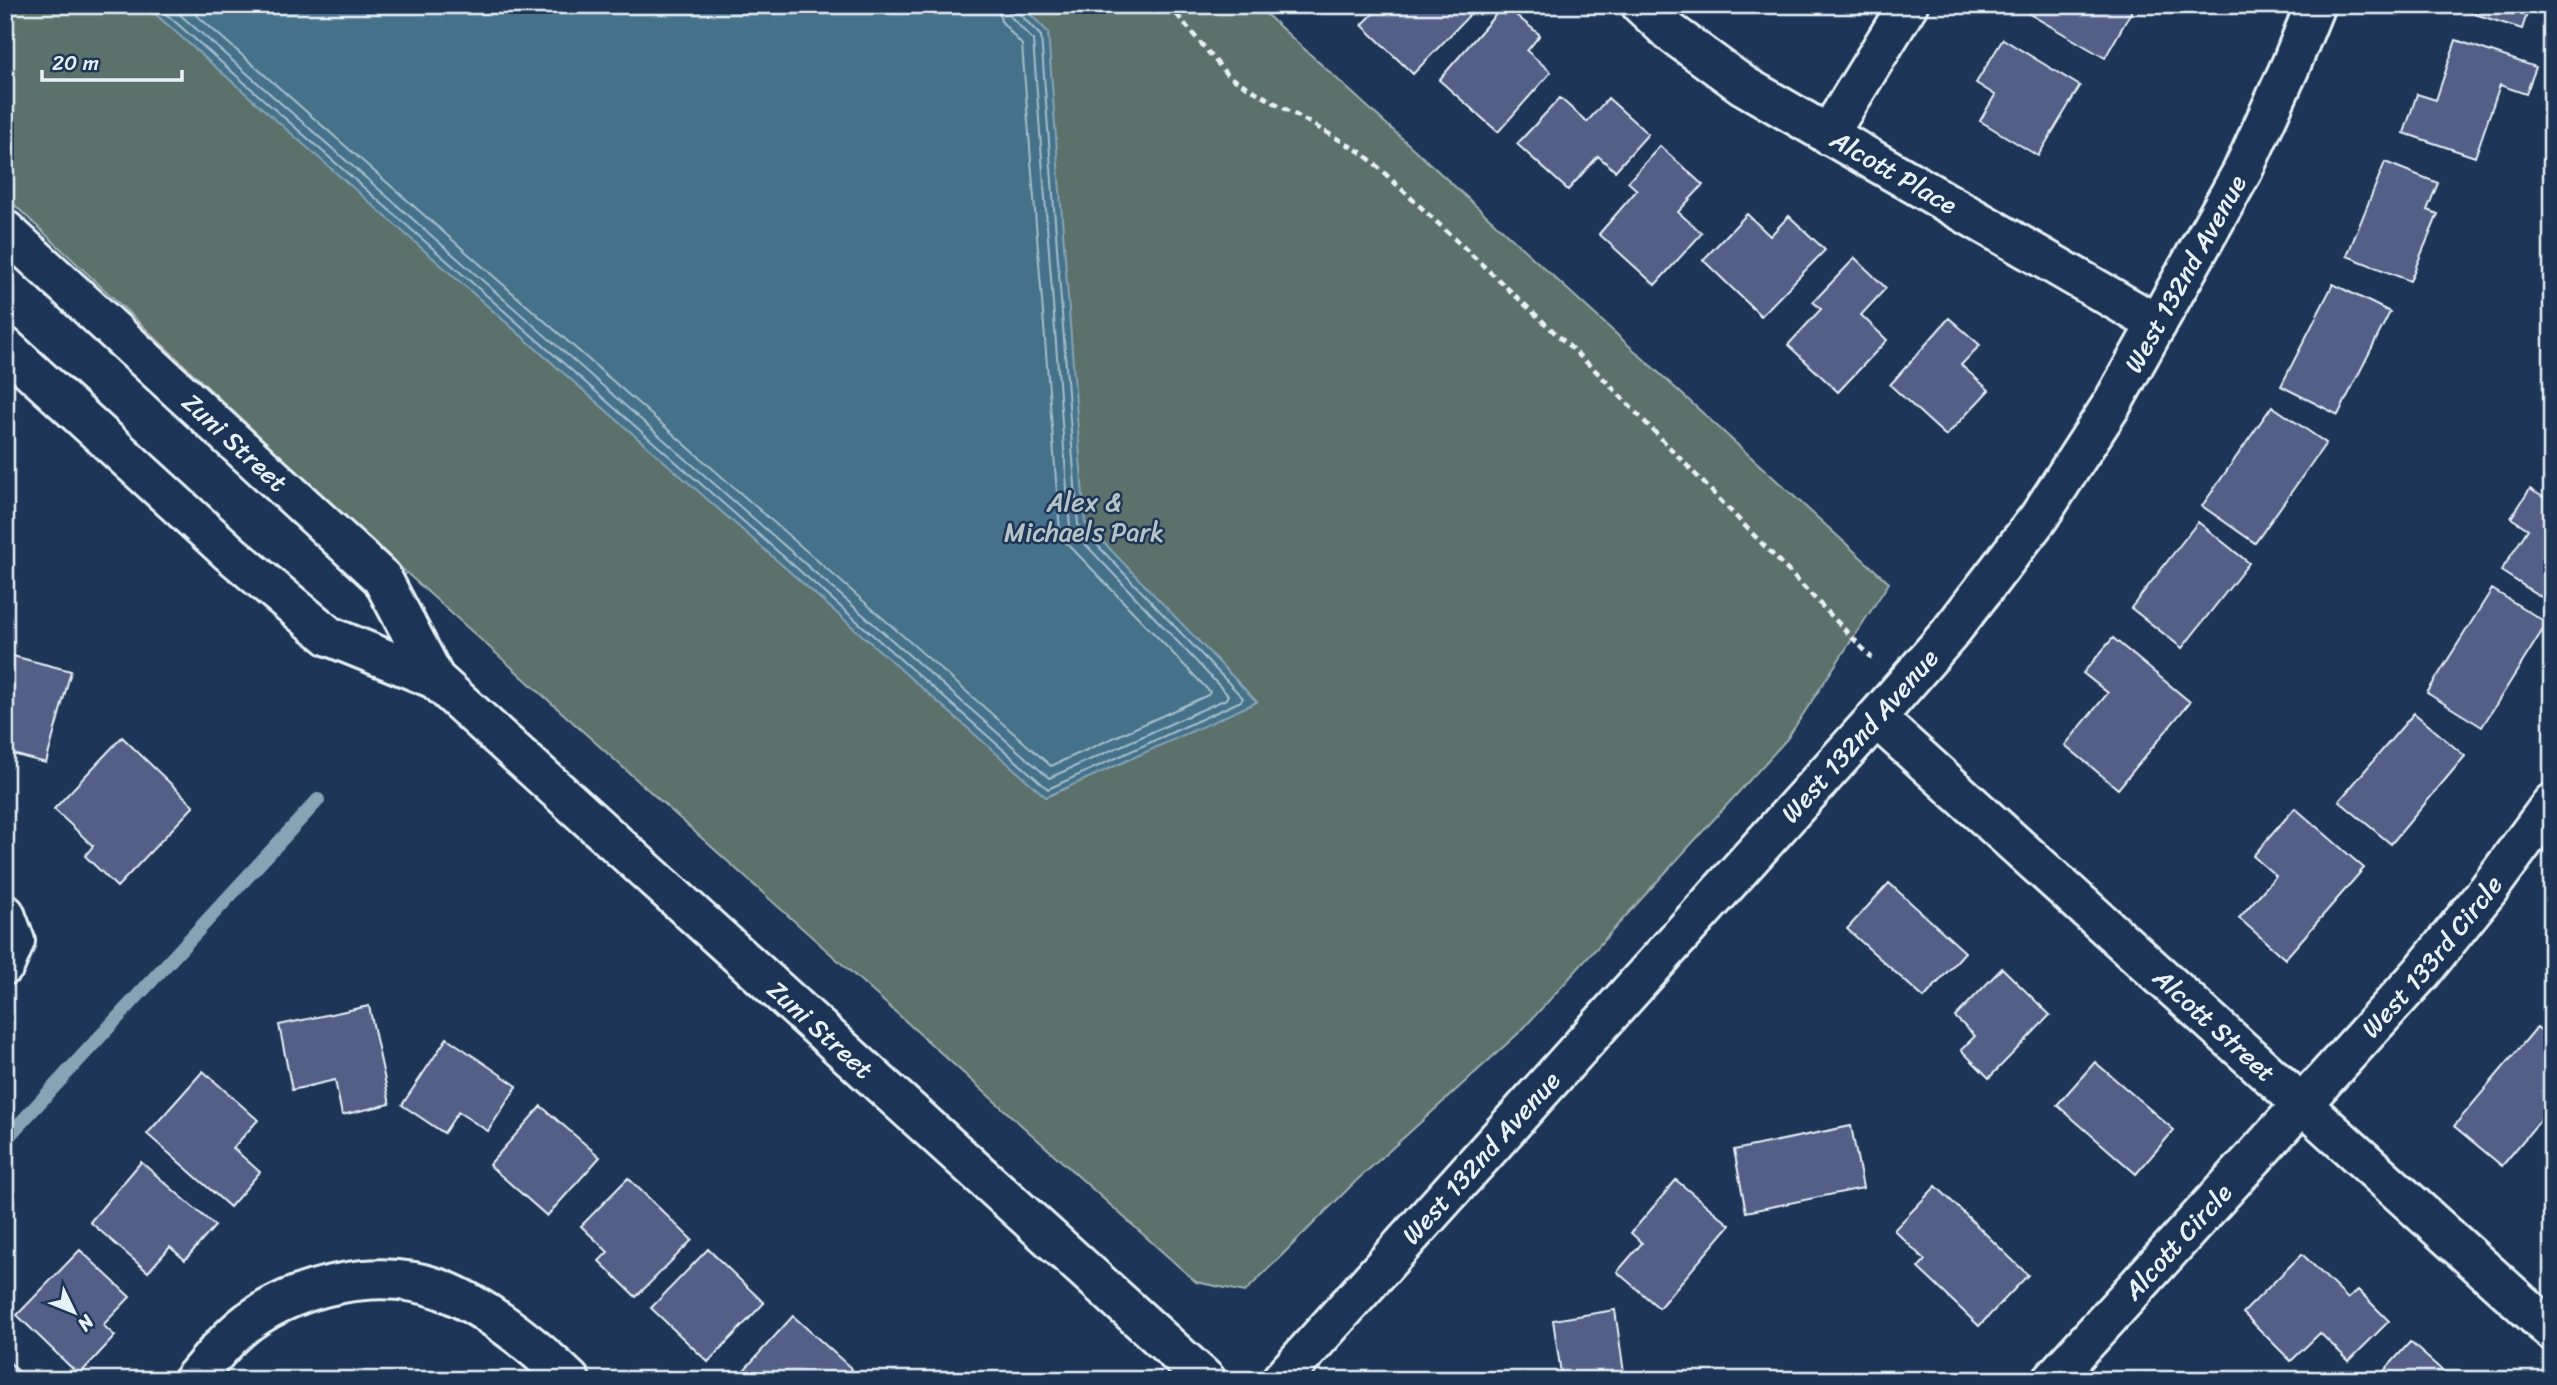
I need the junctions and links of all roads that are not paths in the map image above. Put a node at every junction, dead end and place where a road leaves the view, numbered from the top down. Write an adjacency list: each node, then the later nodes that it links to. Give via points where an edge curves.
1 (1641, 5): 4 (street, Alcott Place, via 1743,85)
2 (1908, 5): 4 (street)
3 (2315, 5): 6 (street, West 132nd Avenue, via 2242,172)
4 (1828, 135): 6 (street, Alcott Place)
5 (5, 230): 8 (street, Zuni Street, via 382,578)
6 (2157, 324): 9 (street, West 132nd Avenue, via 2112,404 2039,516 1949,634)
7 (5, 347): 8 (street, Zuni Street, via 231,554 329,636)
8 (435, 679): 17 (street, Zuni Street)
9 (1876, 718): 13 (street, Alcott Street); 18 (street, West 132nd Avenue)
10 (2552, 803): 13 (street, West 133rd Circle, via 2422,972)
11 (5, 914): 12 (street, via 15,942)
12 (5, 965)
13 (2304, 1105): 14 (street, Alcott Street); 19 (street, Alcott Circle)
14 (2552, 1331)
15 (193, 1380): 16 (street, via 249,1321 303,1292 376,1279 440,1289 471,1305)
16 (570, 1380)
17 (1206, 1380)
18 (1281, 1380)
19 (2052, 1380)

